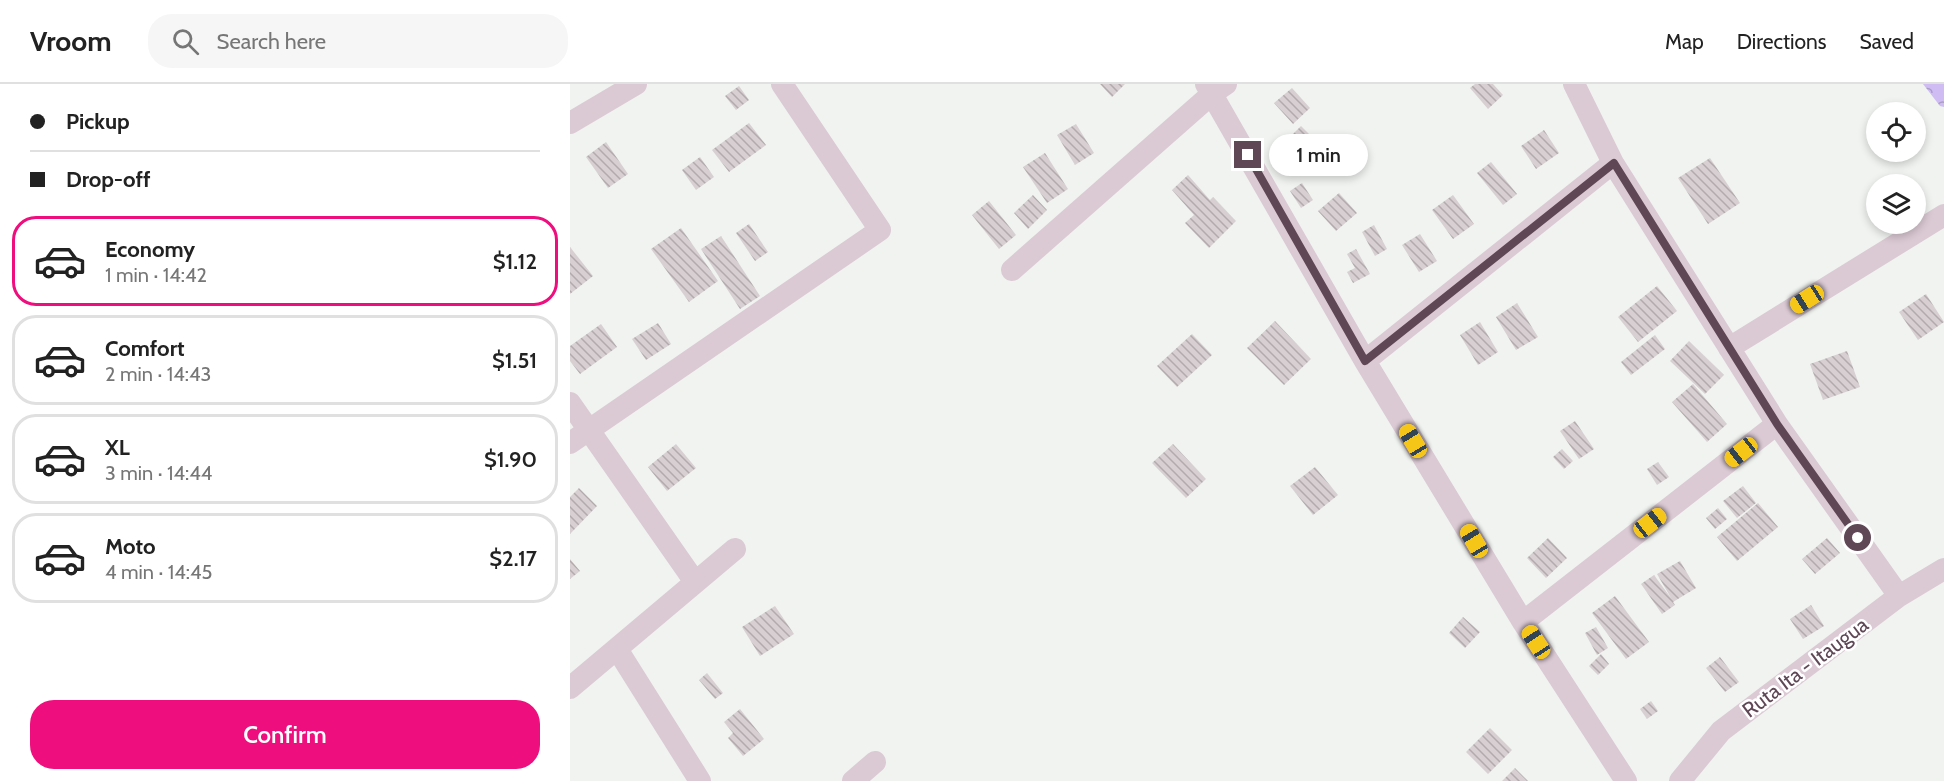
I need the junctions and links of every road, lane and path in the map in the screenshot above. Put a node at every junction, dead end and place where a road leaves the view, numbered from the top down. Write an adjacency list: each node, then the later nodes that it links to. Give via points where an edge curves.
1 (636, 84): 5 (street)
2 (782, 84): 13 (street, via 880,230)
3 (1574, 84): 6 (street)
4 (1215, 87): 8 (street); 10 (street)
5 (570, 123)
6 (1614, 163): 9 (street); 10 (street)
7 (1944, 215): 9 (street)
8 (1011, 270)
9 (1729, 348): 12 (street)
10 (1365, 361): 19 (street)
11 (570, 403): 13 (street)
12 (1777, 424): 18 (street); 19 (street)
13 (589, 429): 14 (street); 17 (street)
14 (570, 443)
15 (735, 549): 17 (street)
16 (1944, 568): 18 (street, Ruta Ita - Itaugua)
17 (695, 582): 20 (street)
18 (1899, 596): 26 (street, Ruta Ita - Itaugua, via 1721,731)
19 (1523, 622): 25 (street)
20 (617, 649): 21 (street); 23 (street)
21 (570, 688)
22 (875, 762): 24 (street)
23 (700, 781)
24 (853, 781)
25 (1626, 781)
26 (1680, 781)

